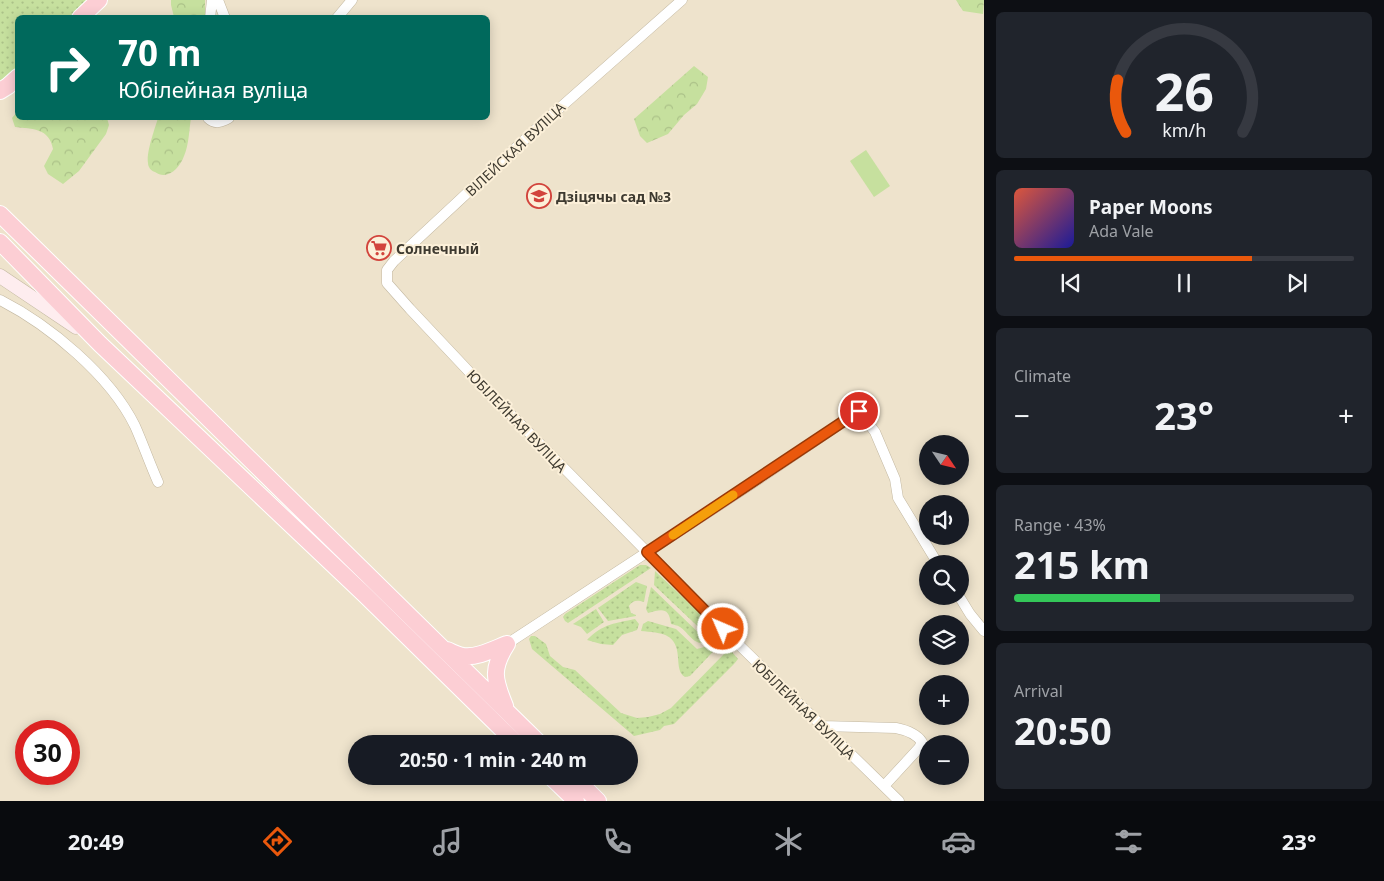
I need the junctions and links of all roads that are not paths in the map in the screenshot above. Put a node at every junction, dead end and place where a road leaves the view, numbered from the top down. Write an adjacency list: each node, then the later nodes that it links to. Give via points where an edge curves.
1 (99, 0): 6 (highway)
2 (212, 0): 7 (street)
3 (218, 0): 8 (street)
4 (352, 0): 9 (street)
5 (682, 0): 16 (street, ВІЛЕЙСКАЯ ВУЛІЦА, via 394,261 387,270 387,283)
6 (83, 15)
7 (210, 15)
8 (224, 15)
9 (340, 15)
10 (210, 120): 11 (street)
11 (225, 120)
12 (2, 214): 24 (highway)
13 (0, 242): 17 (highway)
14 (0, 276): 17 (main road)
15 (0, 300): 18 (street, via 51,331 116,395 134,425)
16 (410, 309): 19 (street, ЮБІЛЕЙНАЯ ВУЛІЦА)
17 (100, 344): 27 (highway)
18 (158, 482)
19 (647, 552): 20 (street, via 859,411 875,432 895,479 898,498); 23 (street); 26 (street, ЮБІЛЕЙНАЯ ВУЛІЦА)
20 (933, 555)
21 (964, 605): 22 (street)
22 (984, 632)
23 (507, 644): 24 (highway, via 468,656); 25 (highway, via 498,658 496,681)
24 (443, 648): 25 (highway)
25 (508, 712): 28 (highway)
26 (822, 726): 31 (street, ЮБІЛЕЙНАЯ ВУЛІЦА); 31 (street, via 896,728 907,730 919,738 922,742 919,748)
27 (508, 735)
28 (531, 735)
29 (559, 785): 32 (highway)
30 (582, 785): 33 (highway)
31 (884, 786): 34 (street, ЮБІЛЕЙНАЯ ВУЛІЦА)
32 (576, 801)
33 (598, 801)
34 (900, 801)

